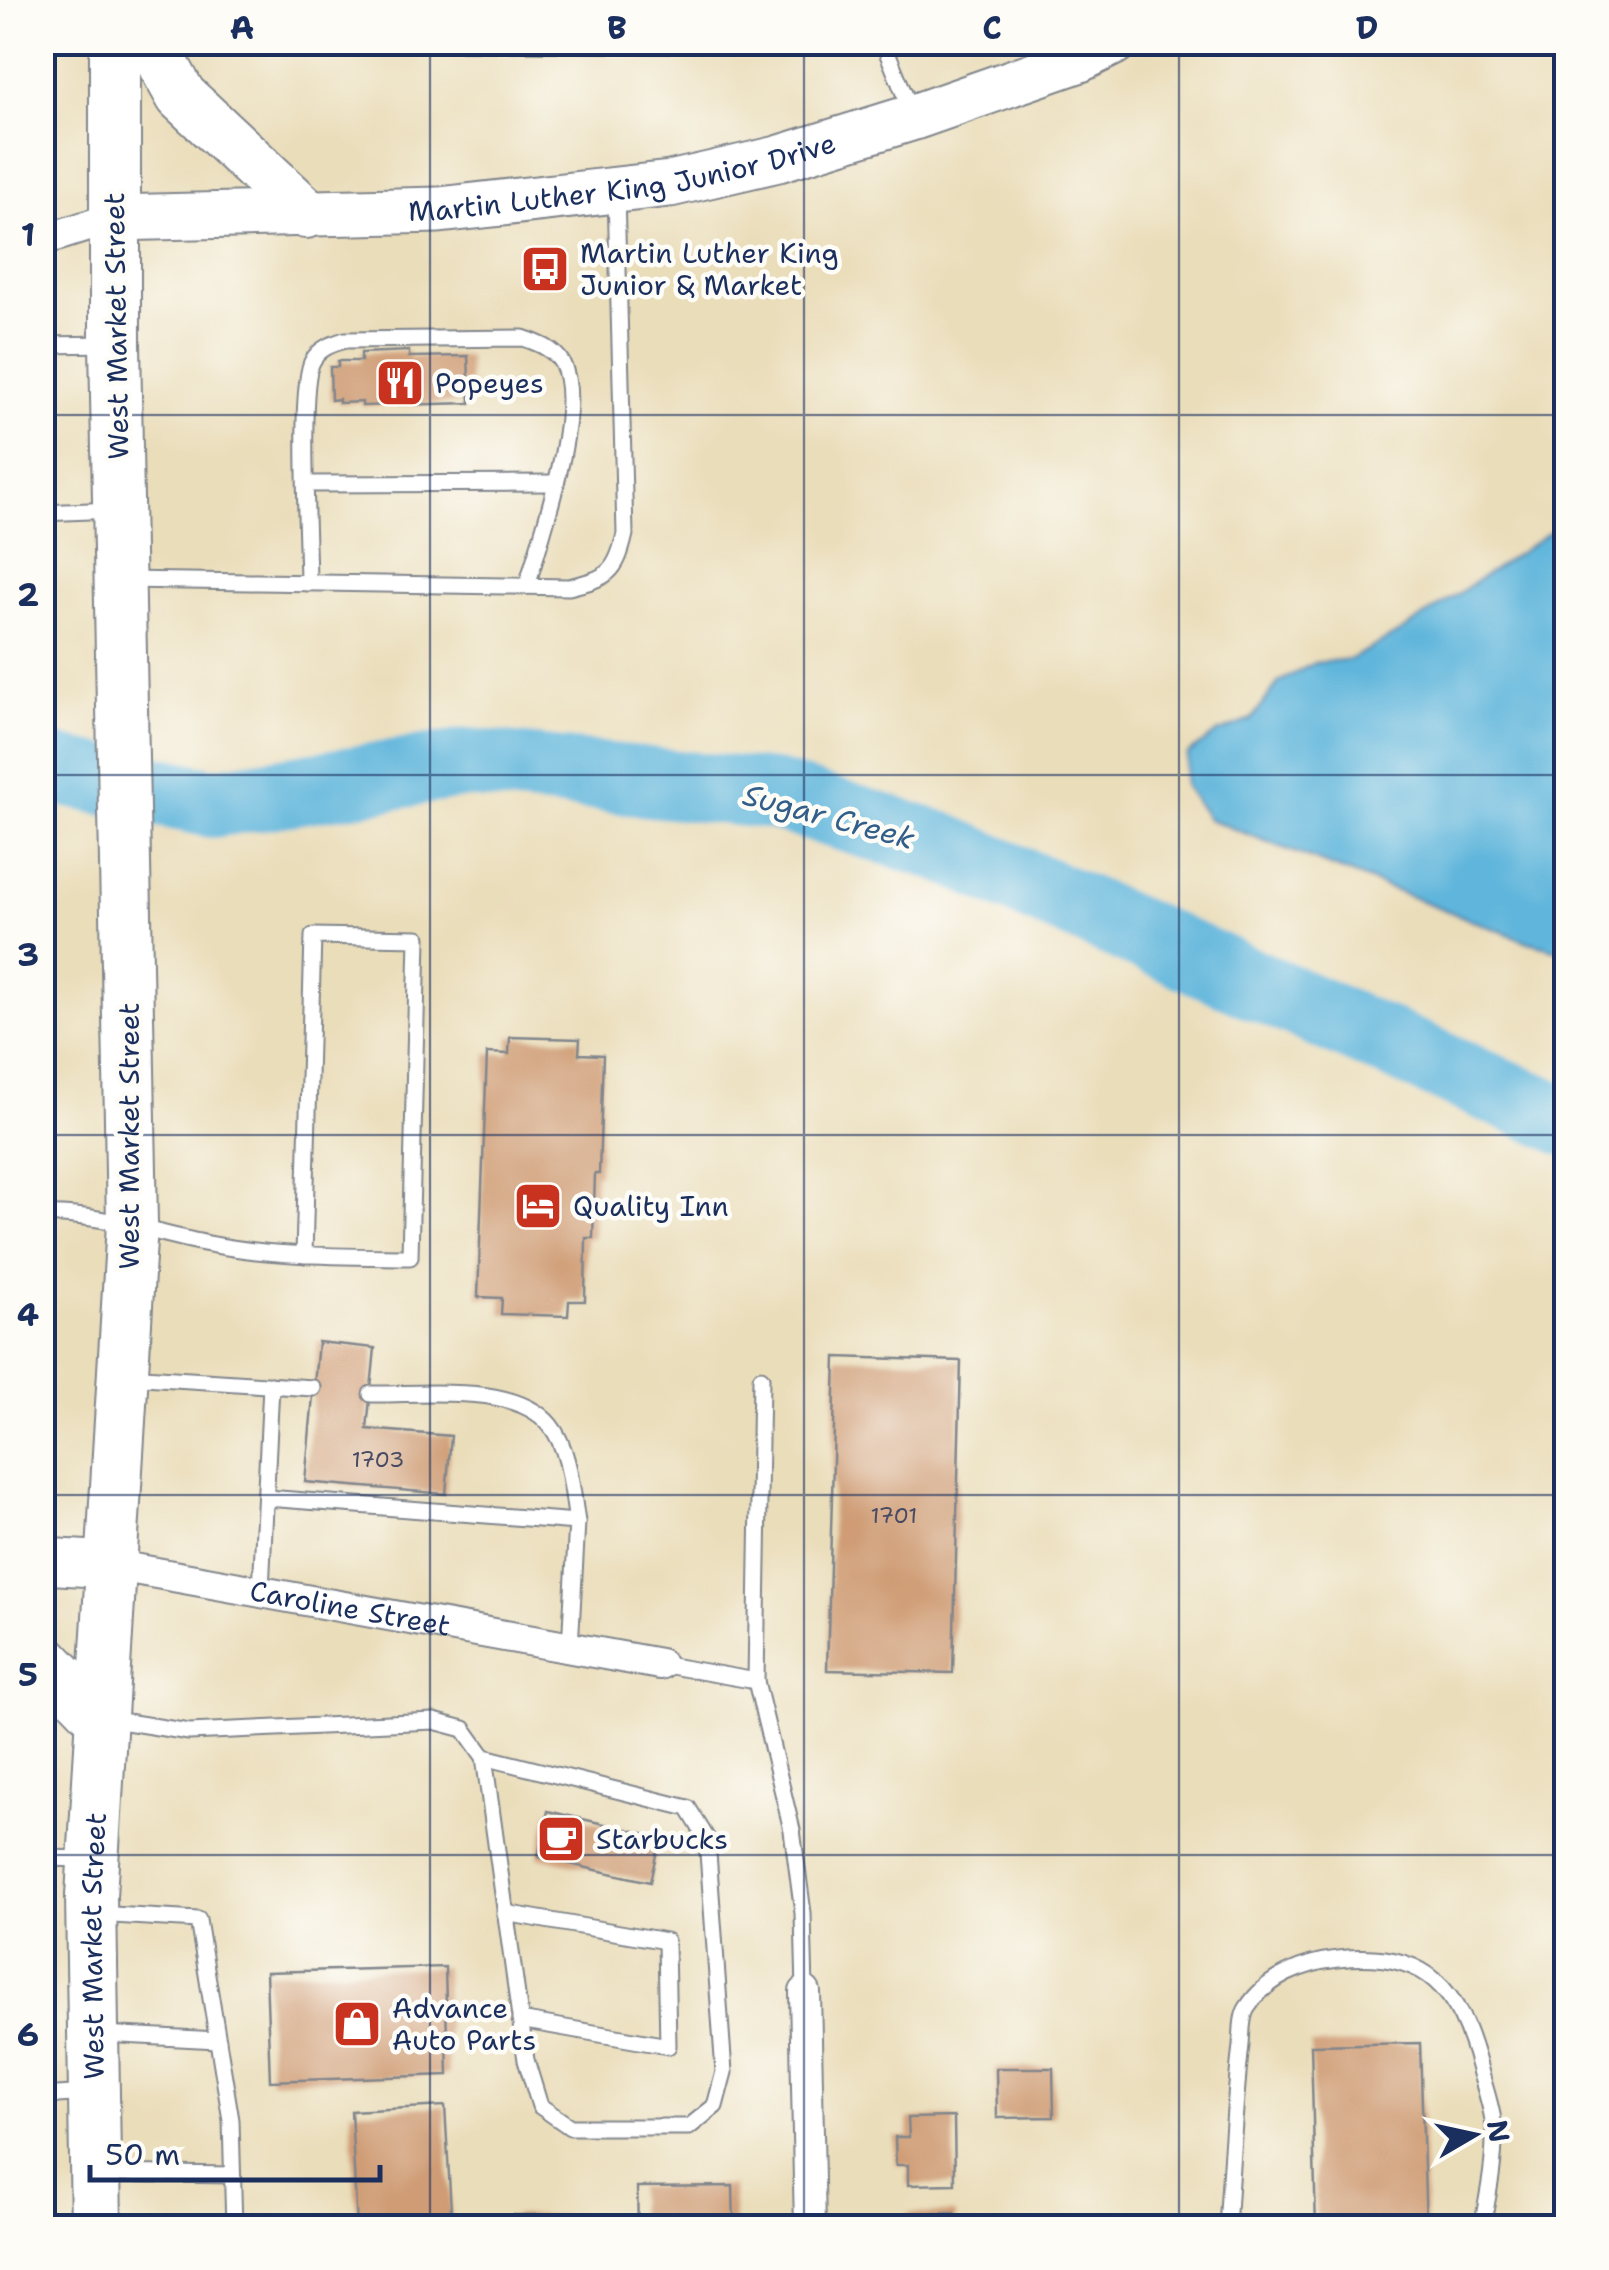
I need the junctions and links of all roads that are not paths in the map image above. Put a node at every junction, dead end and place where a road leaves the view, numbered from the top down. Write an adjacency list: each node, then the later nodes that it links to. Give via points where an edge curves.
1 (115, 42): 10 (main road, West Market Street)
2 (151, 42): 9 (main road, via 181,96)
3 (435, 42): 4 (lane)
4 (674, 42)
5 (883, 42): 7 (lane)
6 (1114, 42): 7 (main road, Martin Luther King Junior Drive)
7 (914, 117): 8 (main road, Martin Luther King Junior Drive, via 778,159)
8 (616, 192): 9 (main road, Martin Luther King Junior Drive, via 439,210); 20 (lane, via 626,534 619,561 602,579)
9 (306, 213): 10 (main road, Martin Luther King Junior Drive)
10 (113, 218): 11 (street); 12 (main road, West Market Street)
11 (42, 236)
12 (115, 344): 13 (lane); 16 (main road, West Market Street)
13 (42, 346)
14 (555, 483): 15 (lane); 15 (lane, via 567,435 568,386 562,362 524,338 328,345 307,376); 20 (lane)
15 (307, 484): 19 (lane)
16 (119, 510): 17 (lane); 18 (main road, West Market Street)
17 (42, 513)
18 (120, 580): 19 (lane); 22 (main road, West Market Street)
19 (308, 583): 20 (lane)
20 (528, 586)
21 (42, 1215): 22 (lane)
22 (132, 1224): 23 (lane, via 210,1244); 24 (main road, West Market Street)
23 (304, 1255): 23 (lane, via 410,1257 418,938 313,936)
24 (124, 1376): 26 (lane); 32 (main road, West Market Street)
25 (761, 1378): 37 (lane)
26 (271, 1385): 27 (lane); 29 (lane)
27 (313, 1388)
28 (371, 1394): 30 (lane, via 488,1395 530,1405 552,1427)
29 (267, 1498): 30 (lane); 33 (lane)
30 (578, 1522): 34 (lane)
31 (42, 1561): 32 (main road, Caroline Street)
32 (112, 1564): 33 (street, Caroline Street); 38 (main road, West Market Street)
33 (261, 1590): 34 (street, Caroline Street)
34 (570, 1647): 36 (street, Caroline Street)
35 (42, 1657): 38 (main road)
36 (660, 1664): 37 (lane)
37 (756, 1682): 44 (lane, via 792,1830)
38 (101, 1718): 39 (lane, via 189,1732 434,1721 464,1729); 41 (main road, West Market Street)
39 (484, 1757): 43 (lane); 45 (lane, via 688,1808 707,1839 724,2072 716,2106 690,2127 570,2126 540,2106)
40 (42, 1858): 41 (lane)
41 (94, 1859): 42 (main road, West Market Street)
42 (92, 1913): 46 (main road, West Market Street); 47 (lane, via 198,1920)
43 (505, 1913): 45 (lane); 45 (lane, via 666,1941 668,2046)
44 (806, 1992): 54 (street)
45 (520, 2020)
46 (92, 2034): 47 (lane); 48 (main road, West Market Street)
47 (218, 2040): 51 (lane)
48 (93, 2093): 49 (lane); 50 (main road, West Market Street)
49 (42, 2096)
50 (95, 2172): 51 (lane); 52 (main road, West Market Street)
51 (232, 2174): 53 (lane)
52 (96, 2228)
53 (234, 2228)
54 (810, 2228)
55 (1227, 2228): 56 (lane, via 1245,2010 1284,1972 1319,1961 1384,1958 1428,1973 1455,2000 1474,2048 1494,2126)
56 (1482, 2228)

